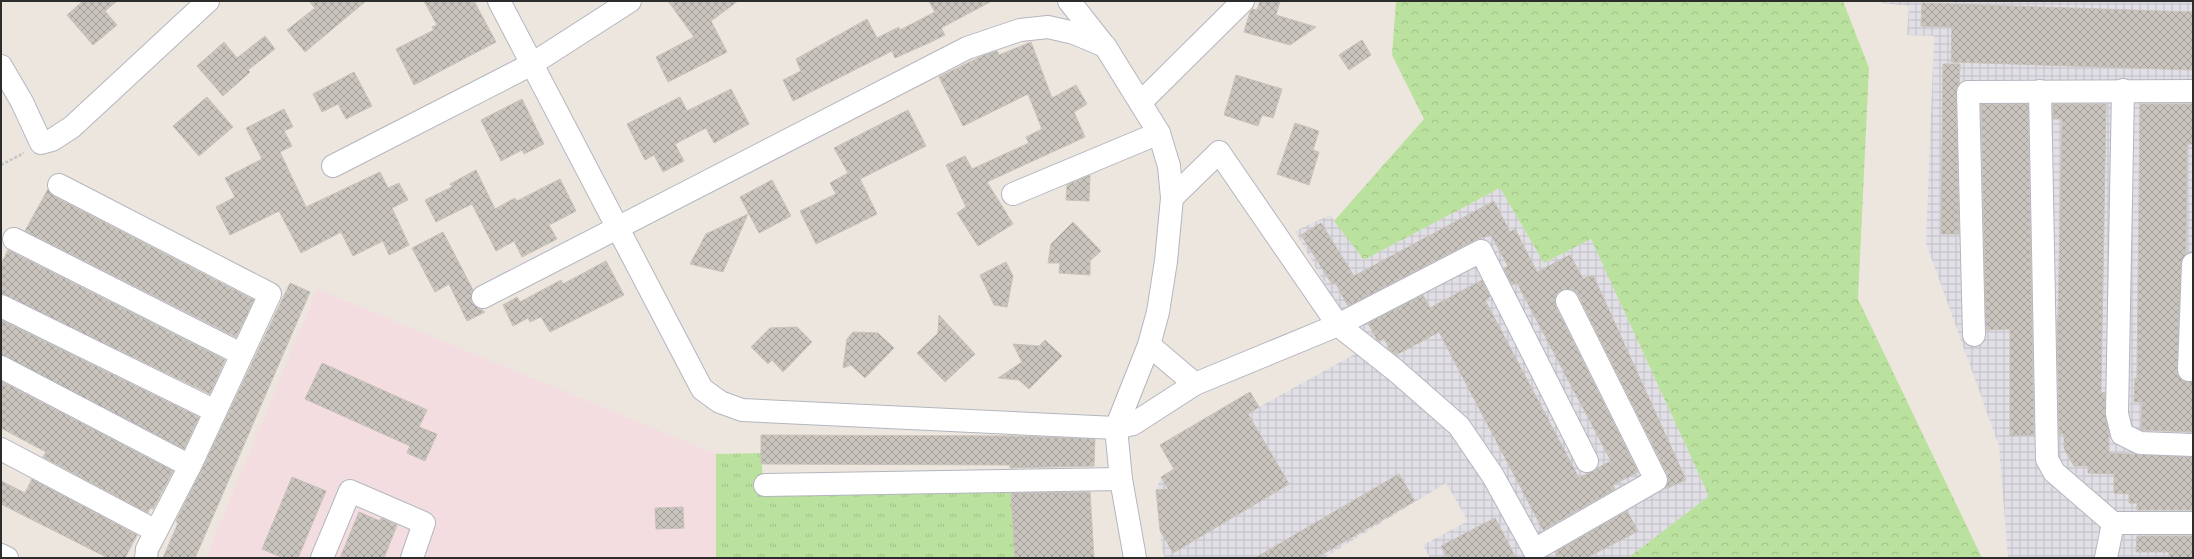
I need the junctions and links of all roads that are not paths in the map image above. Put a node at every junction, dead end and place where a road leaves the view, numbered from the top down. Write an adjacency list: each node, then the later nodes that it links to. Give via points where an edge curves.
1 (208, 1): 8 (street, via 83,117 52,140 41,143 22,102)
2 (499, 1): 7 (street)
3 (630, 1): 7 (street)
4 (1069, 1): 6 (street)
5 (1243, 1): 12 (street)
6 (1105, 46): 12 (street); 18 (street, via 1074,33 1048,27 1020,30 967,48)
7 (532, 64): 14 (street); 18 (street)
8 (1, 66)
9 (2123, 90): 10 (street); 11 (street); 33 (street, via 2117,414 2122,434 2140,443)
10 (2040, 91): 25 (street, via 1968,92); 39 (street, via 2047,459 2054,472)
11 (2193, 91)
12 (1141, 102): 13 (street)
13 (1159, 133): 16 (street); 17 (street, via 1169,166)
14 (333, 166)
15 (59, 185): 27 (street, via 270,294)
16 (1013, 194)
17 (1172, 198): 24 (street, via 1219,152); 26 (street, via 1166,261 1158,312)
18 (618, 228): 21 (street); 32 (street, via 702,389 720,402 742,410)
19 (14, 240): 27 (street)
20 (2193, 264): 29 (street, via 2189,370)
21 (483, 297)
22 (1567, 301): 24 (street, via 1656,480 1534,550 1493,476 1460,426)
23 (1, 306): 31 (street)
24 (1338, 325): 30 (street); 35 (street, via 1481,251)
25 (1974, 335)
26 (1149, 345): 30 (street); 32 (street)
27 (240, 354): 31 (street)
28 (1, 367): 36 (street)
29 (2193, 370)
30 (1195, 384): 32 (street, via 1133,424)
31 (215, 411): 36 (street)
32 (1116, 428): 37 (street)
33 (2193, 444)
34 (1, 449): 41 (street)
35 (1587, 461)
36 (190, 466): 41 (street)
37 (1121, 479): 38 (street); 47 (street)
38 (765, 485)
39 (2113, 523): 40 (street); 48 (street)
40 (2193, 524)
41 (156, 531): 44 (street, via 147,549)
42 (1, 555): 43 (street)
43 (8, 558)
44 (146, 558)
45 (322, 558): 46 (street, via 350,492 424,522)
46 (412, 558)
47 (1136, 558)
48 (2106, 558)

